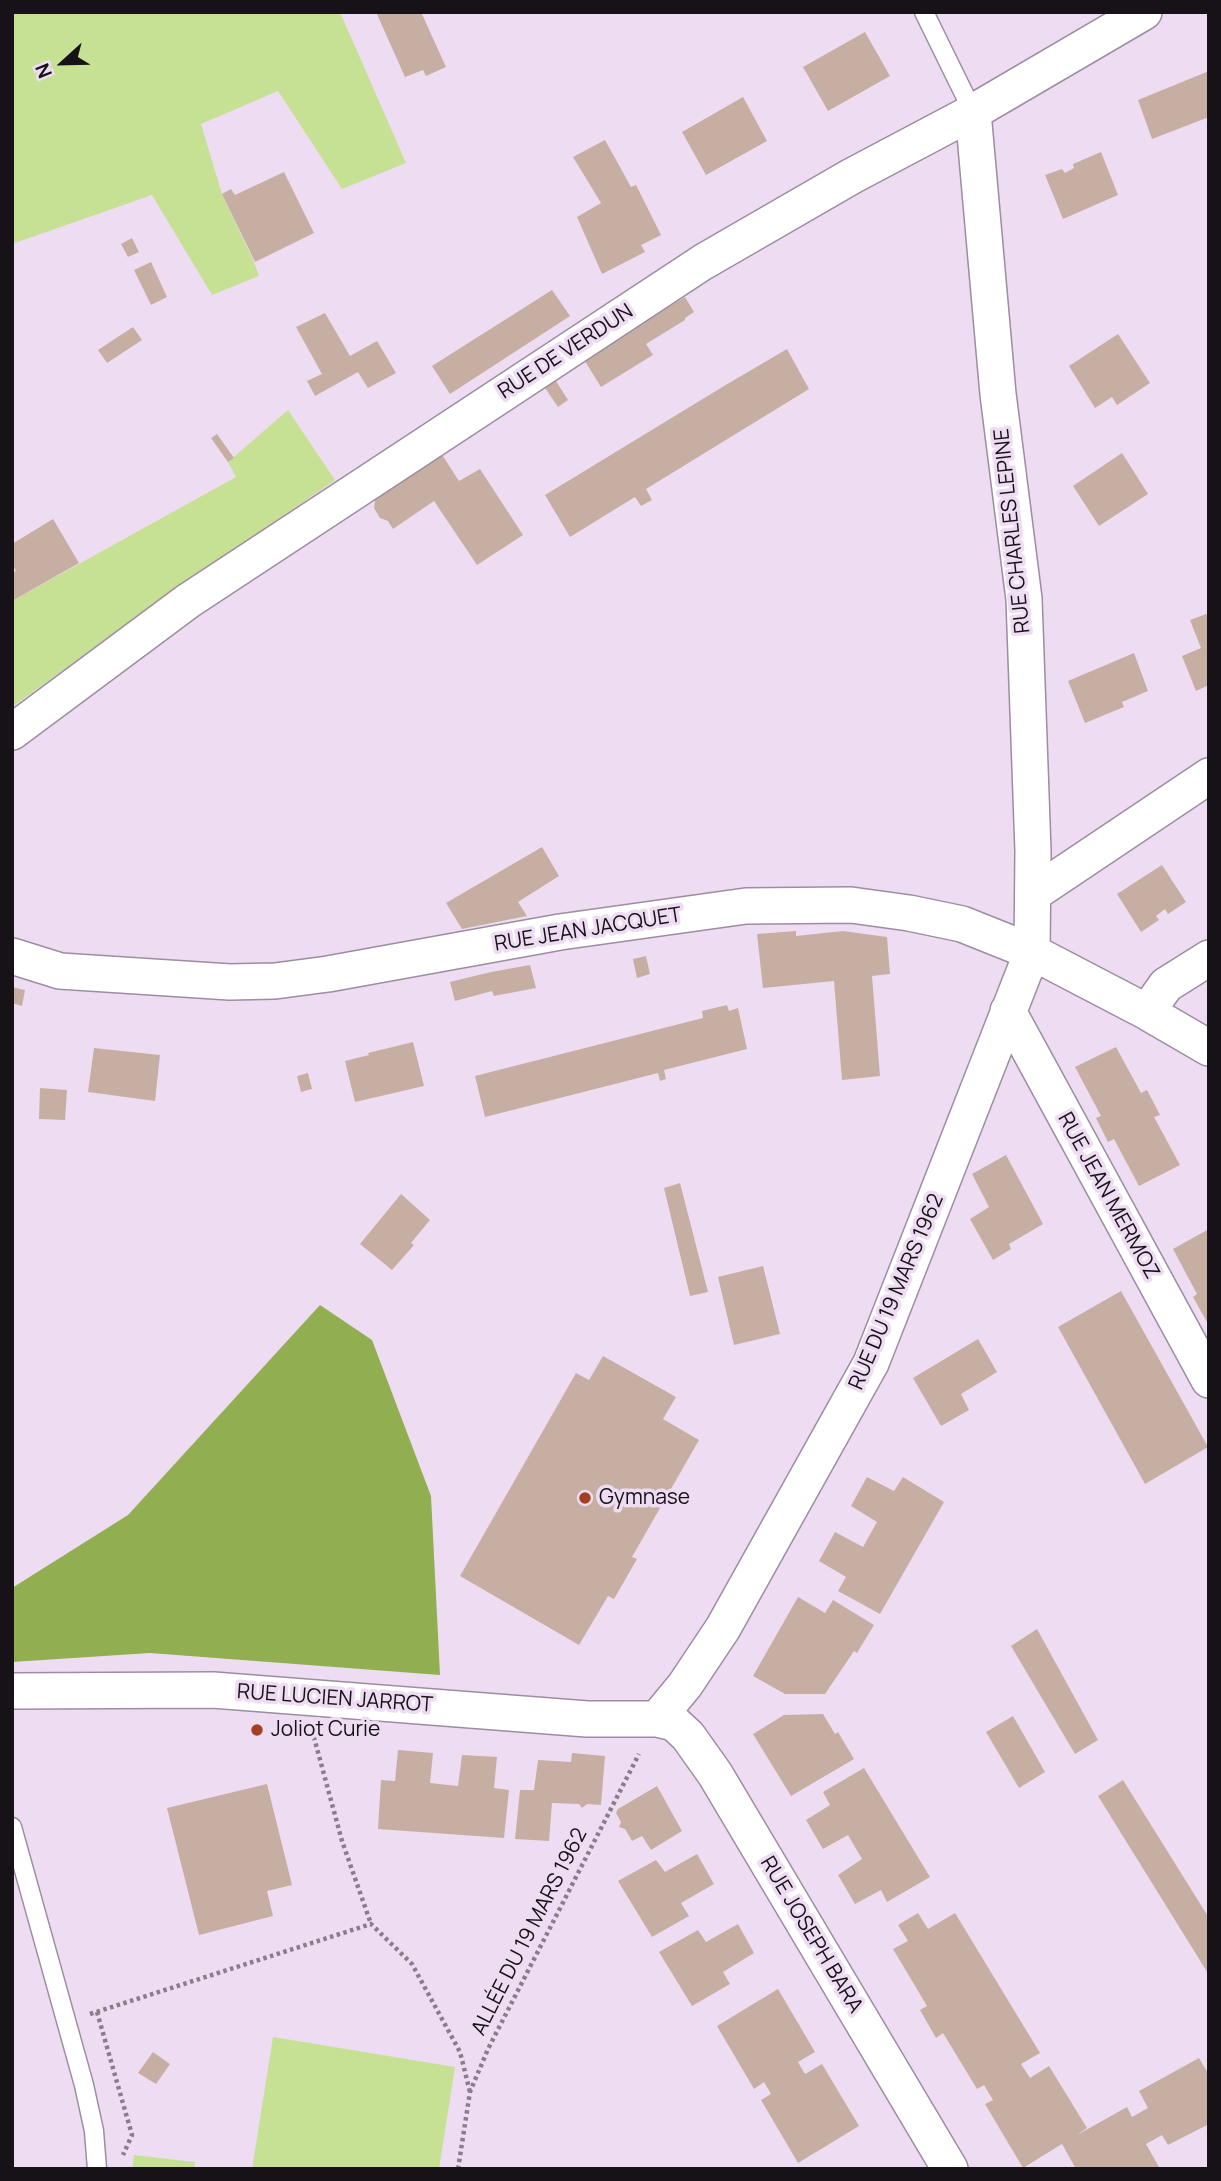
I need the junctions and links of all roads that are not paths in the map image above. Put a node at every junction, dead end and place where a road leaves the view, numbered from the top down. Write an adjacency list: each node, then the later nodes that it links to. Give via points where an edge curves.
1 (923, 12): 3 (lane)
2 (1144, 12): 3 (street, RUE DE VERDUN)
3 (973, 112): 4 (street, RUE DE VERDUN, via 703,262 188,601); 6 (street, RUE CHARLES LEPINE, via 998,394 1024,599)
4 (12, 732)
5 (1209, 776): 6 (street)
6 (1033, 894): 7 (street, RUE CHARLES LEPINE)
7 (1032, 952): 8 (street, RUE JEAN JACQUET, via 962,924 909,913 851,905 791,904 560,932 275,981 60,971); 10 (street, RUE DU 19 MARS 1962); 11 (street, RUE JEAN JACQUET)
8 (12, 956)
9 (1209, 958): 11 (street, via 1166,985)
10 (1008, 1011): 13 (street, RUE JEAN MERMOZ); 15 (street, RUE DU 19 MARS 1962, via 872,1363 723,1628)
11 (1147, 1012): 12 (street, RUE JEAN JACQUET)
12 (1209, 1048)
13 (1209, 1380)
14 (12, 1691): 15 (street, RUE LUCIEN JARROT, via 213,1690 587,1719)
15 (657, 1719): 18 (street, RUE JOSEPH BARA, via 674,1723 688,1736 715,1774)
16 (12, 1827): 17 (lane, via 94,2131)
17 (97, 2169)
18 (950, 2169)

